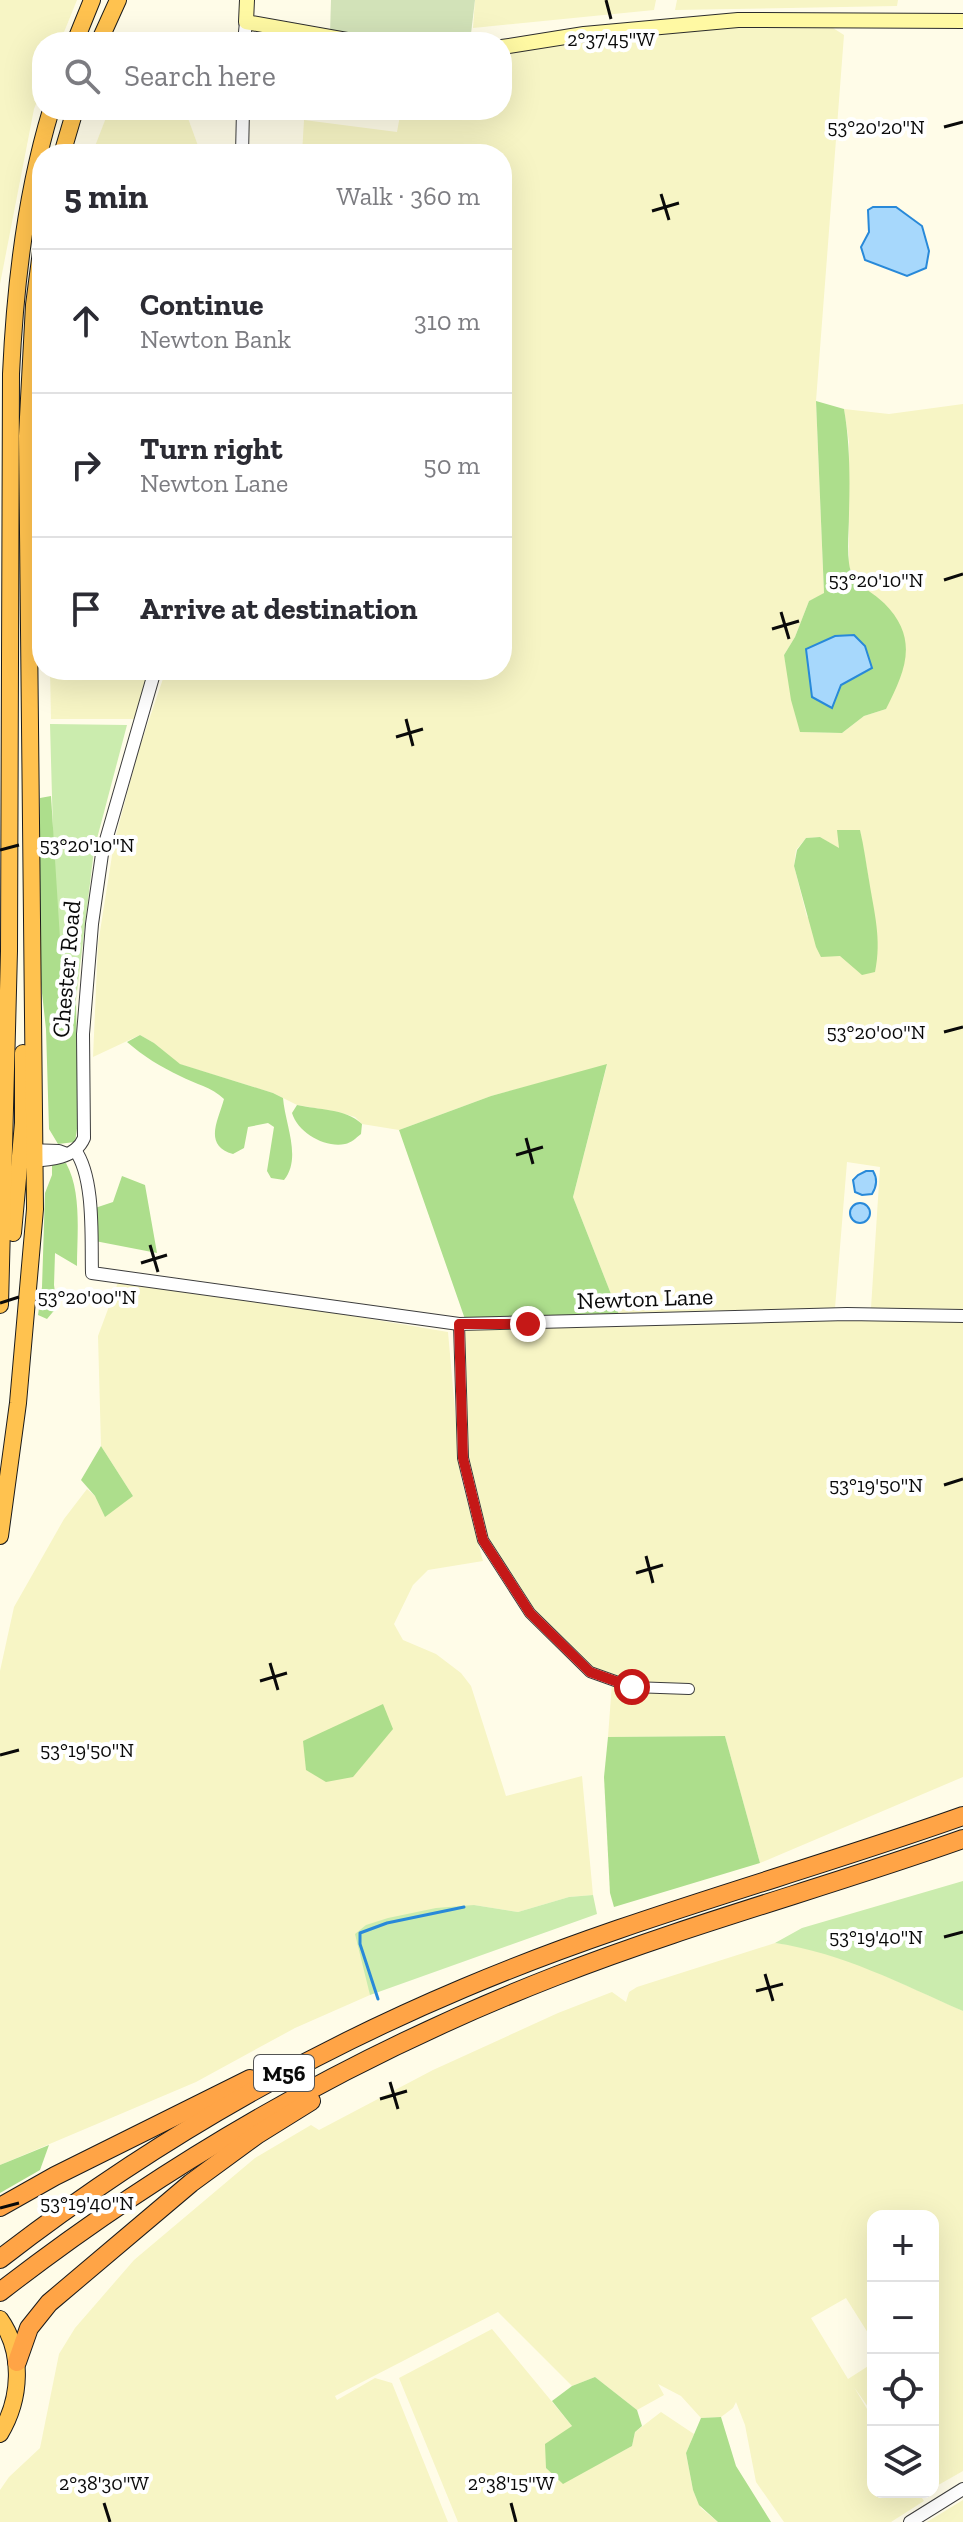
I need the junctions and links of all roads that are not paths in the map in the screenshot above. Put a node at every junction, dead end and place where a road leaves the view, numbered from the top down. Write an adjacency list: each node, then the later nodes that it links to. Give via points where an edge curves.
1 (92, 0): 6 (highway)
2 (118, 0): 7 (highway)
3 (247, 0): 5 (main road)
4 (963, 21): 10 (main road, via 738,20)
5 (246, 22): 8 (street); 9 (main road)
6 (79, 32)
7 (104, 32)
8 (245, 32)
9 (302, 32)
10 (512, 45)
11 (48, 120): 14 (highway, Chester Road)
12 (72, 120): 15 (highway)
13 (243, 120): 16 (street)
14 (40, 144)
15 (65, 144)
16 (242, 144)
17 (32, 189): 20 (highway, Chester Road, via 14,303 11,374)
18 (32, 339): 22 (highway, Chester Road, via 27,436 32,990)
19 (152, 680): 21 (street, Chester Road, via 102,854 83,1034 85,1134)
20 (3, 1115): 22 (highway, Chester Road)
21 (71, 1152): 22 (street); 26 (street, Newton Lane, via 83,1165 87,1182 92,1273)
22 (15, 1156): 23 (highway, Chester Road); 24 (highway, via 7,1305); 27 (highway, Chester Road, via 33,1236)
23 (0, 1305)
24 (0, 1316)
25 (963, 1316): 26 (street, Newton Lane)
26 (459, 1324): 28 (street, via 463,1458 483,1540 530,1613 590,1672 632,1687)
27 (0, 1536)
28 (689, 1689)
29 (963, 1816): 31 (highway, M56, via 675,1910)
30 (963, 1839): 32 (highway, M56, via 635,1948)
31 (411, 2011): 33 (highway, via 304,2051); 34 (highway, M56, via 306,2061 202,2120 87,2194)
32 (419, 2035): 35 (highway, M56, via 213,2144 108,2212); 37 (highway, via 258,2134 181,2191 40,2312)
33 (0, 2207)
34 (0, 2259)
35 (0, 2292)
36 (0, 2319): 37 (highway)
37 (17, 2362): 38 (highway, via 13,2405)
38 (0, 2434)
39 (963, 2489): 40 (street)
40 (910, 2522)

